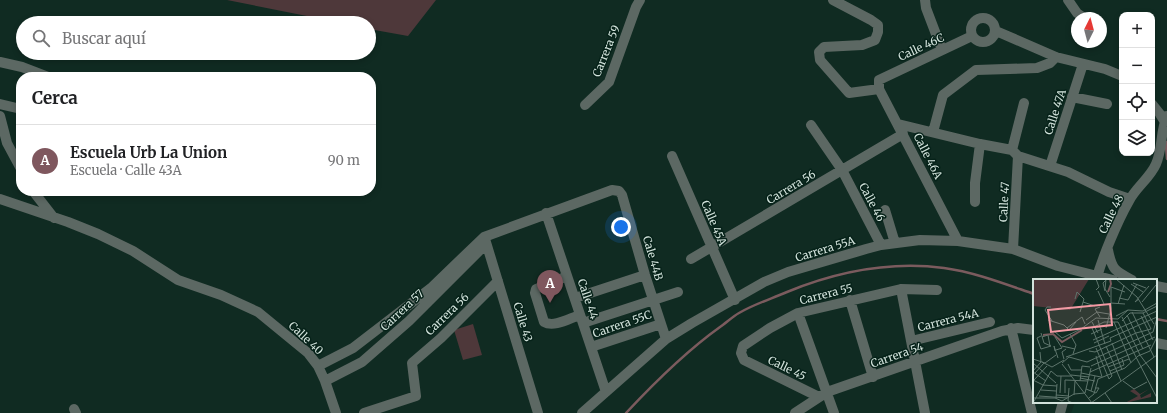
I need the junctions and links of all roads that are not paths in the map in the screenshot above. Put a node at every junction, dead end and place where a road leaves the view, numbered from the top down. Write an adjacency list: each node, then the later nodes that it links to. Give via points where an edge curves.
1 (640, 0): 19 (street, Carrera 59, via 608,82)
2 (833, 0): 14 (street, Calle 46C, via 871,20 878,25 878,32 875,40 862,44 824,47 818,52 820,60 849,93)
3 (925, 0): 8 (street)
4 (1068, 0): 5 (street)
5 (1076, 12)
6 (996, 31): 7 (street, via 989,41 977,41); 7 (street, via 990,19 984,17 972,23); 9 (street)
7 (972, 36): 8 (street, Calle 46C)
8 (942, 50): 14 (street, Calle 46C)
9 (1056, 57): 11 (street); 26 (street, via 1050,63 1037,68 976,70 943,95)
10 (0, 62): 12 (street)
11 (1083, 64): 13 (street); 15 (street, Calle 47A)
12 (35, 72)
13 (1119, 75)
14 (879, 84): 25 (street, Calle 46A)
15 (1072, 98): 18 (street); 32 (street, Calle 47A)
16 (1024, 103): 29 (street, Calle 47)
17 (0, 104): 20 (street)
18 (1107, 104)
19 (585, 105)
20 (16, 108)
21 (1155, 108): 23 (street)
22 (0, 116): 31 (street, via 7,143)
23 (1166, 119): 36 (street, Calle 48, via 1160,153 1152,173)
24 (810, 124): 33 (street, Calle 46)
25 (898, 124): 26 (street); 27 (street, Calle 46A)
26 (933, 132): 28 (street)
27 (903, 134): 33 (street, Carrera 56); 42 (street, Calle 46A)
28 (980, 144): 29 (street); 37 (street)
29 (1015, 153): 32 (street); 46 (street, Calle 47)
30 (672, 156): 45 (street, Calle 45A)
31 (16, 160)
32 (1050, 166): 36 (street)
33 (842, 170): 44 (street, Calle 46); 45 (street, Carrera 56)
34 (37, 196): 40 (street)
35 (0, 199): 40 (street, Calle 40)
36 (1130, 199): 47 (street, Calle 48)
37 (975, 202)
38 (885, 210): 43 (street)
39 (546, 213): 41 (street); 49 (street, Cale 44B, via 612,190 619,191); 50 (street, Calle 44)
40 (54, 218): 76 (street, Calle 40, via 98,234 133,251 178,280 221,295 258,312 308,354)
41 (485, 241): 53 (street, Calle 43); 76 (street, Carrera 57, via 431,288 353,348); 78 (street, Carrera 57, via 409,321 362,362)
42 (958, 241): 43 (street, Carrera 55A, via 920,240); 46 (street, Carrera 55A)
43 (895, 243): 44 (street, Carrera 55A)
44 (881, 245): 61 (street, Carrera 55A, via 788,272 764,282)
45 (712, 246): 48 (street, Carrera 56); 61 (street, Calle 45A)
46 (1013, 249): 51 (street, Carrera 55A)
47 (1108, 250): 51 (street, Calle 48); 52 (street, via 1112,267)
48 (691, 259)
49 (645, 275): 59 (street); 60 (street, Cale 44B)
50 (567, 276): 59 (street, Calle 44); 64 (street, via 536,289 544,322 553,324)
51 (1097, 278)
52 (1130, 279)
53 (498, 281): 83 (street, Carrera 56, via 412,363 416,396); 84 (street, Calle 43)
54 (1157, 286): 55 (street)
55 (1167, 288)
56 (901, 289): 57 (street, Carrera 55); 62 (street, Carrera 55); 70 (street)
57 (937, 290)
58 (678, 292): 60 (street)
59 (575, 298): 64 (street, Calle 44)
60 (653, 300): 64 (street); 66 (street, Cale 44B)
61 (735, 300): 69 (street, Carrera 55A)
62 (850, 300): 63 (street, Carrera 55); 77 (street)
63 (798, 313): 74 (street, Carrera 55, via 743,346 740,353); 80 (street)
64 (582, 319): 73 (street, Calle 44)
65 (990, 322): 70 (street, Carrera 54A)
66 (661, 324): 69 (street, Cale 44B); 73 (street, Carrera 55C)
67 (1011, 328): 68 (street); 75 (street, Carrera 54); 89 (street)
68 (1033, 330)
69 (666, 339): 79 (street, Carrera 55A)
70 (911, 341): 75 (street)
71 (1157, 343): 72 (street)
72 (1167, 344)
73 (591, 347): 79 (street, Calle 44)
74 (744, 360): 80 (street, Calle 45)
75 (915, 362): 77 (street, Carrera 54); 88 (street)
76 (318, 366): 78 (street, Calle 40)
77 (872, 376): 80 (street, Carrera 54)
78 (326, 381): 82 (street, Calle 40)
79 (606, 392): 85 (street, Carrera 55A)
80 (823, 395): 86 (street, Carrera 54); 87 (street)
81 (1063, 403): 90 (street)
82 (336, 413)
83 (364, 413)
84 (538, 413)
85 (582, 413)
86 (795, 413)
87 (834, 413)
88 (925, 413)
89 (1032, 413)
90 (1060, 413)

